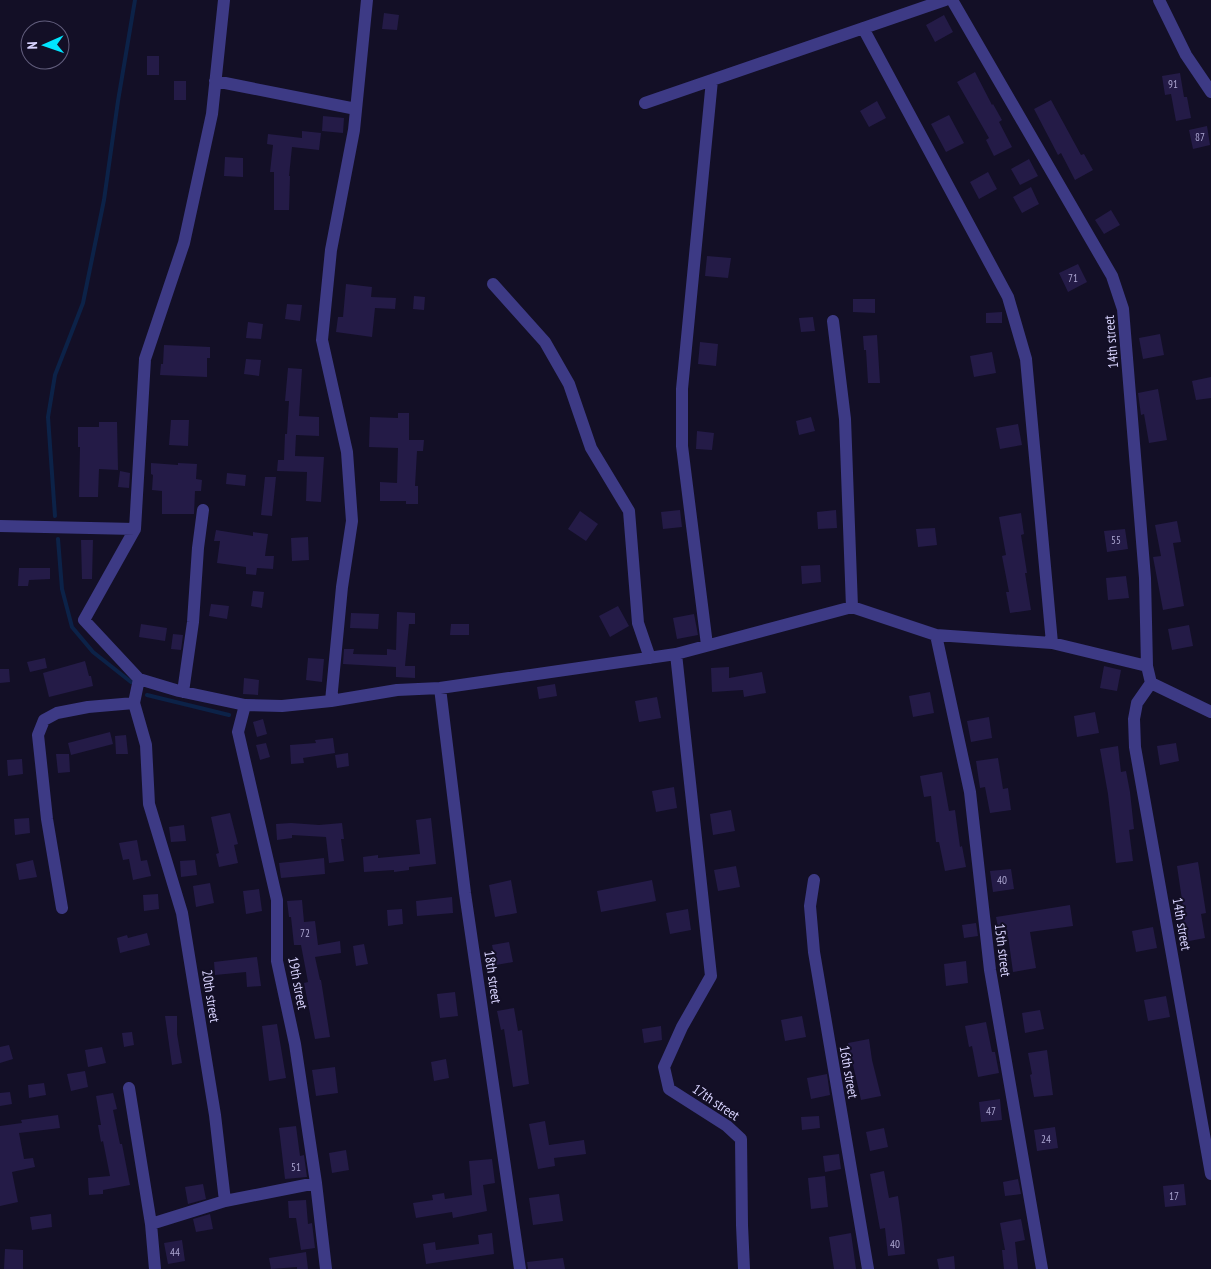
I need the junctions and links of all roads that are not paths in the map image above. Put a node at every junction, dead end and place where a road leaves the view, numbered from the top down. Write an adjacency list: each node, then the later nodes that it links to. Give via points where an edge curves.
1 (224, 0): 8 (street)
2 (367, 0): 11 (street)
3 (945, 0): 6 (street)
4 (952, 0): 23 (street, 14th street, via 1112,276 1123,308 1145,578)
5 (1159, 0): 9 (street, via 1186,54)
6 (862, 28): 7 (street); 19 (street, via 1008,297 1026,359)
7 (712, 80): 10 (street); 20 (street, via 682,389 682,446)
8 (215, 81): 11 (street); 16 (street, via 212,114 184,243 145,359)
9 (1211, 92)
10 (645, 103)
11 (356, 109): 28 (street, via 331,250 322,340 348,452 352,521)
12 (493, 284): 22 (street, via 545,342 569,384 591,448 629,511 638,623)
13 (833, 321): 17 (street, via 845,419)
14 (203, 510): 27 (street)
15 (0, 526): 16 (street)
16 (135, 529): 24 (street, via 84,620)
17 (852, 607): 18 (street); 20 (street)
18 (936, 635): 19 (street); 44 (street, 15th street, via 970,792 990,970)
19 (1052, 644): 23 (street)
20 (707, 645): 21 (street)
21 (676, 654): 22 (street); 42 (street, 17th street, via 711,976 664,1067 668,1089 727,1126 741,1140)
22 (650, 658): 26 (street)
23 (1147, 666): 25 (street, 14th street)
24 (140, 680): 27 (street); 29 (street)
25 (1151, 683): 31 (street); 35 (street, 14th street, via 1137,703 1135,747)
26 (440, 688): 28 (street, via 397,690); 41 (street, 18th street, via 465,893)
27 (183, 692): 30 (street)
28 (331, 701): 30 (street, via 282,706)
29 (134, 703): 33 (street, via 56,713 44,720 38,735 46,820); 37 (street, 20th street, via 146,745 149,804 182,913 215,1115)
30 (245, 705): 36 (street, 19th street, via 238,732 277,900 276,962 295,1044)
31 (1211, 712)
32 (814, 880): 43 (street, 16th street, via 810,906 814,952)
33 (62, 908)
34 (129, 1088): 38 (street)
35 (1211, 1174)
36 (316, 1183): 37 (street); 40 (street, 19th street)
37 (225, 1201): 38 (street)
38 (151, 1224): 39 (street)
39 (155, 1269)
40 (326, 1269)
41 (520, 1269)
42 (744, 1269)
43 (868, 1269)
44 (1042, 1269)

